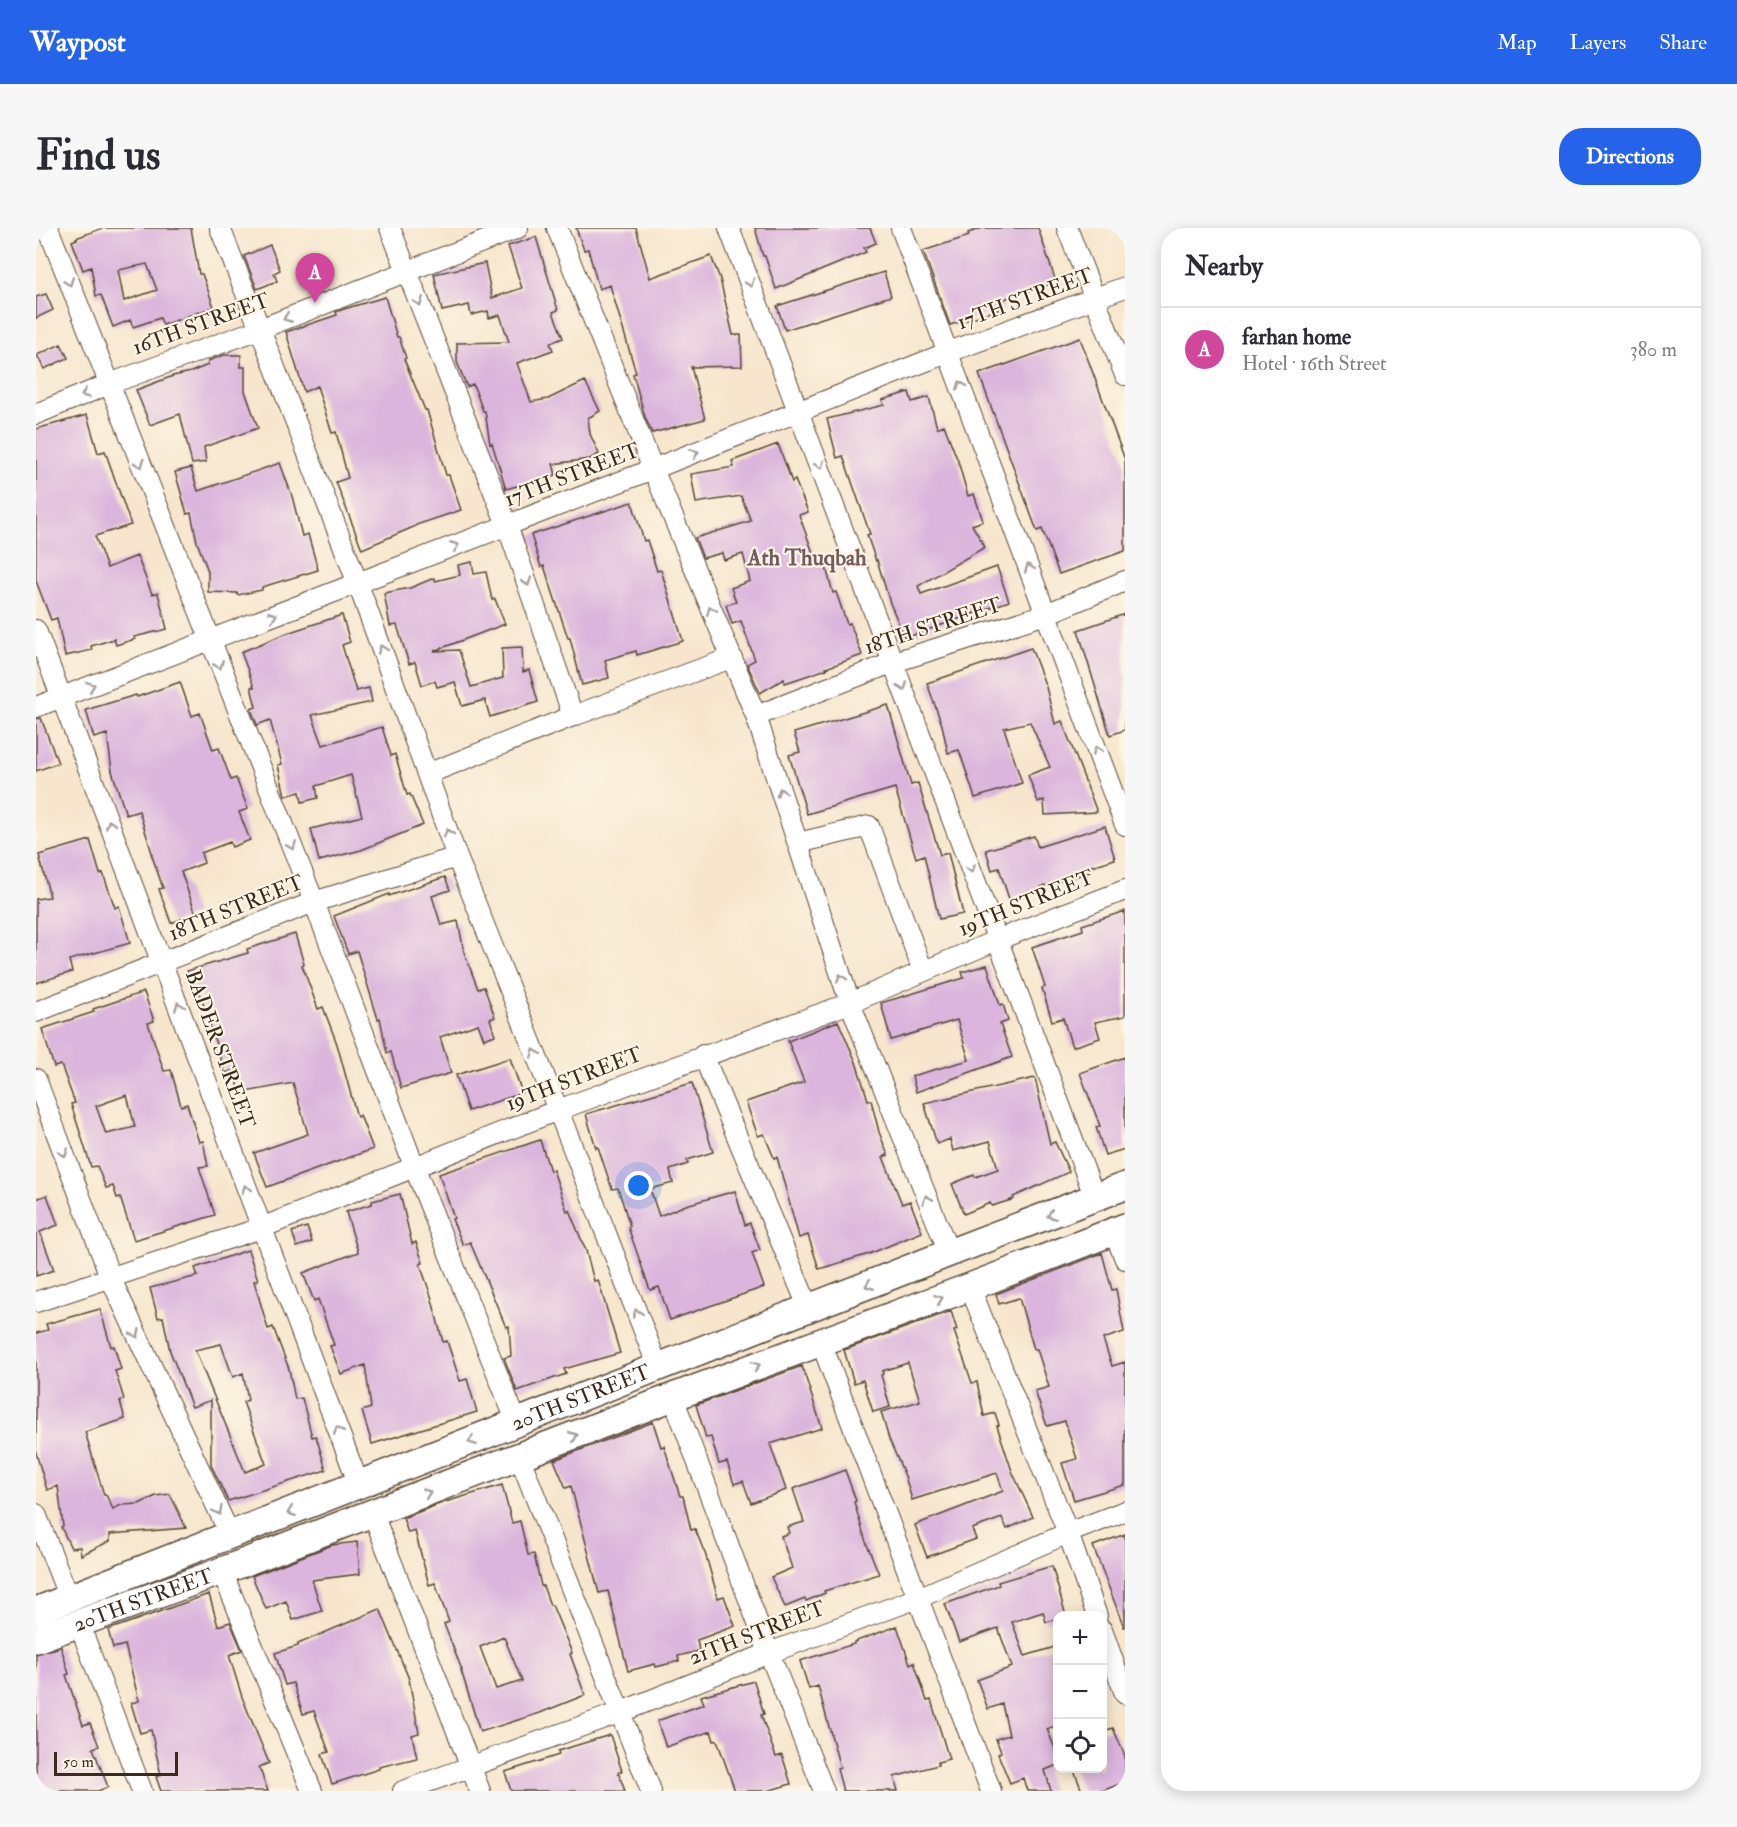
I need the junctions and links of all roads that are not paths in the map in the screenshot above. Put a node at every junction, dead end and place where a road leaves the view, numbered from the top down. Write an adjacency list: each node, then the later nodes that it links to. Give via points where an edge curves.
1 (48, 228): 15 (street, one-way to 15)
2 (220, 228): 12 (street)
3 (390, 228): 9 (street)
4 (518, 228): 9 (street, 16TH STREET)
5 (557, 228): 18 (street)
6 (729, 228): 16 (street, one-way to 16)
7 (901, 228): 13 (street)
8 (1067, 228): 11 (street)
9 (406, 270): 12 (street, 16TH STREET, one-way to 12); 19 (street, one-way to 19)
10 (1125, 287): 11 (street, 17TH STREET)
11 (1095, 299): 13 (street, 17TH STREET); 14 (street)
12 (260, 328): 15 (street, 16TH STREET); 21 (street)
13 (949, 352): 16 (street, 17TH STREET); 22 (street, one-way to 13)
14 (1125, 375)
15 (109, 384): 17 (street, 16TH STREET, one-way to 17); 24 (street, one-way to 24)
16 (800, 412): 18 (street, 17TH STREET, one-way to 16); 26 (street, one-way to 26)
17 (36, 414)
18 (653, 470): 19 (street, 17TH STREET); 25 (street, one-way to 18)
19 (507, 525): 21 (street, 17TH STREET, one-way to 19); 29 (street, one-way to 29)
20 (1125, 581): 22 (street, 18TH STREET)
21 (358, 584): 24 (street, 17TH STREET, one-way to 21); 31 (street, one-way to 21)
22 (1046, 614): 26 (street, 18TH STREET); 32 (street, one-way to 22)
23 (36, 630): 27 (street, BADER STREET)
24 (209, 640): 27 (street, 17TH STREET, one-way to 24); 36 (street, one-way to 36)
25 (731, 658): 29 (street); 30 (street)
26 (894, 662): 30 (street, 18TH STREET); 37 (street, one-way to 37)
27 (62, 696): 28 (street, 17TH STREET); 38 (street, BADER STREET, one-way to 27)
28 (36, 706)
29 (573, 716): 31 (street)
30 (756, 716): 33 (street, one-way to 30)
31 (427, 774): 34 (street, one-way to 31)
32 (1125, 825)
33 (798, 843): 39 (street, via 869,826); 40 (street, one-way to 33)
34 (457, 857): 36 (street, 18TH STREET); 44 (street, one-way to 34)
35 (1125, 890): 37 (street, 19TH STREET)
36 (314, 902): 38 (street, 18TH STREET); 45 (street)
37 (997, 940): 39 (street, 19TH STREET); 47 (street)
38 (163, 963): 41 (street, 18TH STREET); 48 (street, BADER STREET, one-way to 38)
39 (924, 971): 40 (street, 19TH STREET)
40 (850, 1003): 42 (street, 19TH STREET); 50 (street, one-way to 40)
41 (36, 1012)
42 (704, 1055): 44 (street, 19TH STREET); 55 (street)
43 (36, 1078): 52 (street, one-way to 52)
44 (558, 1110): 45 (street, 19TH STREET); 57 (street, one-way to 44)
45 (414, 1166): 48 (street, 19TH STREET); 59 (street)
46 (1125, 1186): 47 (street, 20TH STREET)
47 (1095, 1198): 50 (street, 20TH STREET, one-way to 50)
48 (261, 1228): 52 (street, 19TH STREET); 61 (street, BADER STREET, one-way to 48)
49 (1120, 1229): 51 (street); 53 (street, 20TH STREET)
50 (949, 1253): 55 (street, 20TH STREET, one-way to 55)
51 (1125, 1259)
52 (111, 1279): 54 (street, 19TH STREET); 66 (street, one-way to 66)
53 (970, 1287): 56 (street, 20TH STREET, one-way to 53); 65 (street)
54 (36, 1302)
55 (809, 1310): 57 (street, 20TH STREET)
56 (820, 1342): 58 (street, 20TH STREET, one-way to 56); 69 (street)
57 (658, 1368): 59 (street, 20TH STREET)
58 (673, 1397): 60 (street, 20TH STREET, one-way to 58); 75 (street)
59 (517, 1423): 61 (street, 20TH STREET, one-way to 61)
60 (520, 1458): 64 (street, 20TH STREET, one-way to 60); 77 (street)
61 (359, 1485): 66 (street, 20TH STREET, one-way to 66)
62 (1125, 1511): 65 (street, 21TH STREET)
63 (36, 1514): 68 (street)
64 (373, 1514): 67 (street, 20TH STREET); 78 (street)
65 (1068, 1533): 69 (street, 21TH STREET); 71 (street)
66 (230, 1535): 68 (street, 20TH STREET)
67 (222, 1571): 72 (street, 20TH STREET); 80 (street)
68 (69, 1598): 70 (street, 20TH STREET)
69 (918, 1598): 75 (street, 21TH STREET); 85 (street)
70 (36, 1611)
71 (1095, 1611)
72 (79, 1623): 73 (street, 20TH STREET); 79 (street)
73 (36, 1640)
74 (1107, 1644): 76 (street)
75 (769, 1653): 77 (street, 21TH STREET); 84 (street)
76 (1125, 1694)
77 (621, 1712): 78 (street, 21TH STREET); 83 (street)
78 (471, 1767): 81 (street, 21TH STREET); 82 (street)
79 (142, 1791)
80 (312, 1791)
81 (403, 1791)
82 (480, 1791)
83 (651, 1791)
84 (824, 1791)
85 (991, 1791)

